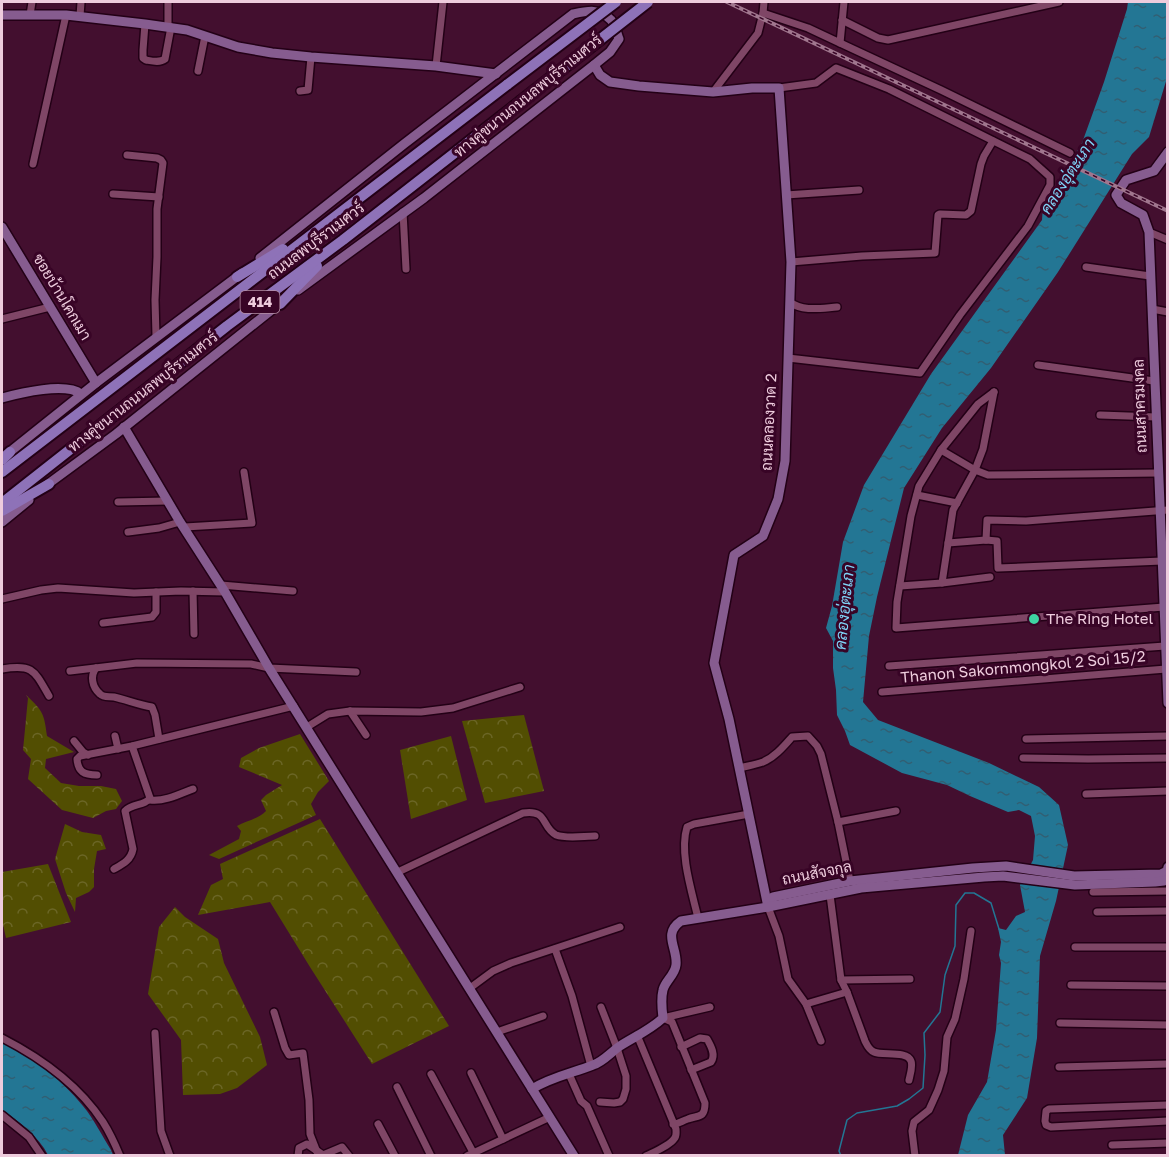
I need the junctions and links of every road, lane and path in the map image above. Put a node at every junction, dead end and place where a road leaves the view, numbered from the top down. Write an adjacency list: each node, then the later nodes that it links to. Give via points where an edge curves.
1 (32, 2): 12 (street)
2 (81, 2): 14 (street)
3 (168, 2): 17 (street)
4 (443, 2): 21 (street)
5 (616, 2): 39 (main road, ถนนลพบุรีราเมศวร์ / 414, bridge)
6 (648, 2): 42 (main road, ถนนลพบุรีราเมศวร์ / 414, bridge)
7 (764, 2): 10 (street)
8 (844, 2): 15 (street)
9 (1059, 2): 15 (street, via 888,40)
10 (763, 13): 19 (street); 27 (street, via 758,33)
11 (2, 15): 12 (street)
12 (30, 15): 13 (street)
13 (66, 15): 14 (street); 32 (street)
14 (80, 16): 16 (street)
15 (842, 20): 19 (street)
16 (145, 24): 17 (street); 17 (street, via 146,60 165,59)
17 (169, 27): 18 (street)
18 (205, 36): 20 (street, via 238,47); 23 (street)
19 (840, 43): 30 (street)
20 (311, 57): 21 (street); 26 (street, via 308,90)
21 (436, 66): 24 (street)
22 (594, 66): 24 (street, ทางคู่ขนานถนนลพบุรีราเมศวร์ / 414, via 619,39 612,21 596,11 585,11 573,14); 27 (street, via 610,82); 38 (street, ทางคู่ขนานถนนลพบุรีราเมศวร์ / 414)
23 (198, 71)
24 (496, 74): 48 (street, ทางคู่ขนานถนนลพบุรีราเมศวร์ / 414)
25 (779, 88): 27 (street); 28 (street, via 816,83 836,68 889,89); 36 (street, ถนนคลองวาด 2)
26 (300, 91)
27 (713, 92)
28 (993, 141): 44 (street, via 981,164 971,211 938,215 935,253); 57 (street, via 1030,159 1050,177 1050,185 1028,226 920,373)
29 (1167, 152): 33 (street)
30 (1070, 153)
31 (127, 155): 37 (street, via 161,160)
32 (33, 164)
33 (1164, 164): 41 (street, via 1126,180 1116,195 1120,203 1143,215)
34 (859, 190): 36 (street)
35 (113, 194): 37 (street)
36 (786, 195): 44 (street, ถนนคลองวาด 2)
37 (159, 197): 56 (street)
38 (404, 212): 46 (street); 50 (street, ทางคู่ขนานถนนลพบุรีราเมศวร์ / 414)
39 (326, 224): 48 (main road); 69 (main road, ถนนลพบุรีราเมศวร์ / 414)
40 (2, 227): 51 (street, ซอยบ้านโคกเมา)
41 (1149, 232): 43 (street); 47 (street, ถนนสาครมงคล)
42 (343, 240): 50 (main road); 76 (main road, ถนนลพบุรีราเมศวร์ / 414)
43 (1167, 240)
44 (791, 262): 49 (street, ถนนคลองวาด 2)
45 (1086, 267): 47 (street)
46 (406, 269)
47 (1150, 276): 53 (street, ถนนสาครมงคล)
48 (237, 277): 56 (street, ทางคู่ขนานถนนลพบุรีราเมศวร์ / 414)
49 (790, 302): 52 (street, via 802,308); 57 (street, ถนนคลองวาด 2)
50 (280, 304): 65 (street, ทางคู่ขนานถนนลพบุรีราเมศวร์ / 414)
51 (50, 307): 55 (street); 60 (street, ซอยบ้านโคกเมา)
52 (837, 307)
53 (1152, 309): 54 (street); 59 (street, ถนนสาครมงคล)
54 (1167, 312)
55 (2, 319)
56 (156, 336): 60 (street, ทางคู่ขนานถนนลพบุรีราเมศวร์ / 414)
57 (788, 358): 123 (street, ถนนคลองวาด 2, via 785,461 778,500 763,536 734,555 714,663)
58 (1038, 365): 59 (street)
59 (1155, 381): 64 (street, ถนนสาครมงคล)
60 (96, 382): 61 (street, ทางคู่ขนานถนนลพบุรีราเมศวร์ / 414)
61 (81, 394): 62 (street, via 62,389); 67 (street, ทางคู่ขนานถนนลพบุรีราเมศวร์ / 414)
62 (2, 398)
63 (1100, 415): 64 (street)
64 (1156, 417): 71 (street, ถนนสาครมงคล)
65 (124, 427): 72 (street, ทางคู่ขนานถนนลพบุรีราเมศวร์ / 414); 74 (street)
66 (941, 450): 68 (street); 68 (street, via 978,404 994,392); 73 (street)
67 (4, 456)
68 (975, 470): 71 (street, via 988,475); 77 (street)
69 (2, 472)
70 (244, 472): 81 (street, via 252,522)
71 (1158, 473): 78 (street, ถนนสาครมงคล)
72 (49, 484): 79 (main road); 80 (street, ทางคู่ขนานถนนลพบุรีราเมศวร์ / 414)
73 (917, 495): 77 (street); 88 (street)
74 (168, 501): 75 (street); 81 (street)
75 (118, 502)
76 (2, 503)
77 (957, 503): 84 (street)
78 (1164, 510): 83 (street, via 1026,521 987,520); 85 (street, ถนนสาครมงคล)
79 (2, 511)
80 (2, 522)
81 (182, 525): 82 (street); 89 (street)
82 (128, 532)
83 (986, 540): 84 (street); 85 (street, via 997,541 998,568)
84 (948, 543): 87 (street)
85 (1162, 561): 94 (street, ถนนสาครมงคล)
86 (990, 578): 87 (street)
87 (942, 584): 88 (street)
88 (900, 586): 94 (street, via 896,628)
89 (223, 589): 90 (street); 91 (street); 100 (street)
90 (193, 591): 92 (street); 96 (street)
91 (293, 591)
92 (156, 592): 93 (street, via 58,588); 95 (street, via 156,612 152,617)
93 (2, 599)
94 (1164, 607): 97 (street, ถนนสาครมงคล)
95 (103, 623)
96 (194, 634)
97 (1165, 646): 98 (street); 102 (street, ถนนสาครมงคล)
98 (889, 666)
99 (96, 668): 100 (street, via 137,663 251,664); 103 (street); 116 (street, via 92,679 100,694 152,707)
100 (270, 668): 104 (street); 109 (street)
101 (2, 669): 107 (street, via 30,669)
102 (1166, 669): 106 (street, Thanon Sakornmongkol 2 Soi 15/2); 108 (street, ถนนสาครมงคล)
103 (70, 671)
104 (356, 672)
105 (520, 687): 110 (street, via 453,708 421,712)
106 (882, 692)
107 (49, 696)
108 (1167, 703)
109 (294, 706): 111 (street); 116 (street)
110 (350, 711): 111 (street, via 328,714); 112 (street)
111 (308, 727): 137 (street)
112 (366, 735)
113 (115, 736): 119 (street)
114 (1167, 736): 115 (street)
115 (1026, 738)
116 (159, 739): 118 (street)
117 (74, 741): 120 (street)
118 (132, 746): 119 (street); 128 (street)
119 (118, 749): 120 (street)
120 (88, 755): 124 (street, via 77,759 80,771)
121 (1023, 758): 122 (street)
122 (1167, 758)
123 (739, 768): 130 (street, ถนนคลองวาด 2); 131 (street, via 762,762 792,737 808,736 821,754)
124 (97, 775)
125 (193, 789): 128 (street)
126 (1167, 791): 127 (street)
127 (1086, 794)
128 (150, 801): 133 (street, via 127,808)
129 (896, 812): 131 (street)
130 (748, 814): 144 (street, ถนนคลองวาด 2); 147 (street, via 687,827 686,861)
131 (838, 822): 139 (street)
132 (118, 823): 133 (street)
133 (127, 824): 136 (street, via 134,849 132,856)
134 (595, 836): 137 (street, via 554,834 541,816 523,813)
135 (1167, 867): 140 (street, ถนนสัจจกุล, via 1161,874)
136 (114, 869)
137 (398, 872): 157 (street)
138 (1167, 879): 140 (street, ถนนสัจจกุล)
139 (850, 881): 140 (street, ถนนสัจจกุล, via 1006,866); 144 (street, ถนนสัจจกุล, via 773,897)
140 (1075, 881): 143 (street, ถนนสัจจกุล, via 1003,876)
141 (1167, 891): 142 (street)
142 (1093, 892)
143 (830, 894): 144 (street, ถนนสัจจกุล); 154 (street)
144 (768, 907): 147 (street); 159 (street, via 788,979)
145 (1167, 911): 146 (street)
146 (1097, 912)
147 (698, 918): 164 (street, via 681,921 671,934 676,964 663,989)
148 (620, 927): 152 (street)
149 (971, 931): 206 (street, via 955,1019 947,1037 944,1071 929,1110 914,1122)
150 (1075, 947): 151 (street)
151 (1167, 947)
152 (555, 949): 157 (street, via 502,967); 175 (street)
153 (910, 979): 154 (street)
154 (841, 980): 158 (street)
155 (1071, 985): 156 (street)
156 (1167, 986)
157 (470, 988): 167 (street)
158 (848, 992): 159 (street); 181 (street, via 868,1047 874,1053 907,1056 911,1062)
159 (806, 1004): 171 (street)
160 (710, 1006): 164 (street)
161 (602, 1007): 173 (street)
162 (274, 1012): 194 (street, via 289,1054 303,1053 310,1134)
163 (543, 1016): 167 (street)
164 (663, 1018): 169 (street); 172 (street, via 672,1022)
165 (1060, 1023): 166 (street)
166 (1167, 1025)
167 (497, 1032): 183 (street)
168 (155, 1033): 198 (street, via 161,1131)
169 (637, 1035): 173 (street); 190 (street)
170 (2, 1038): 197 (street, via 72,1085 102,1121)
171 (821, 1041)
172 (681, 1047): 177 (street); 177 (street, via 700,1038 709,1042 713,1059)
173 (617, 1048): 175 (street); 184 (street, via 626,1076 626,1094 620,1102)
174 (1167, 1064): 176 (street)
175 (591, 1066): 180 (street)
176 (1059, 1067)
177 (691, 1070): 190 (street, via 705,1103 704,1112)
178 (471, 1073): 191 (street)
179 (431, 1074): 195 (street)
180 (569, 1074): 183 (street); 204 (street)
181 (909, 1080)
182 (397, 1087): 202 (street)
183 (532, 1089): 187 (street)
184 (600, 1102)
185 (1167, 1105): 188 (street, via 1050,1108 1045,1121 1051,1127)
186 (2, 1114): 196 (street, via 29,1137)
187 (550, 1117): 191 (street); 203 (street)
188 (1167, 1121)
189 (378, 1124): 201 (street)
190 (673, 1124): 205 (street, via 674,1139)
191 (503, 1138): 195 (street)
192 (1167, 1143): 193 (street)
193 (1113, 1145)
194 (317, 1152): 199 (street, via 307,1144 299,1148); 200 (street, via 323,1155 342,1147)
195 (472, 1154)
196 (42, 1155)
197 (120, 1155)
198 (170, 1155)
199 (298, 1155)
200 (349, 1155)
201 (395, 1155)
202 (431, 1155)
203 (574, 1155)
204 (609, 1155)
205 (646, 1155)
206 (915, 1155)

